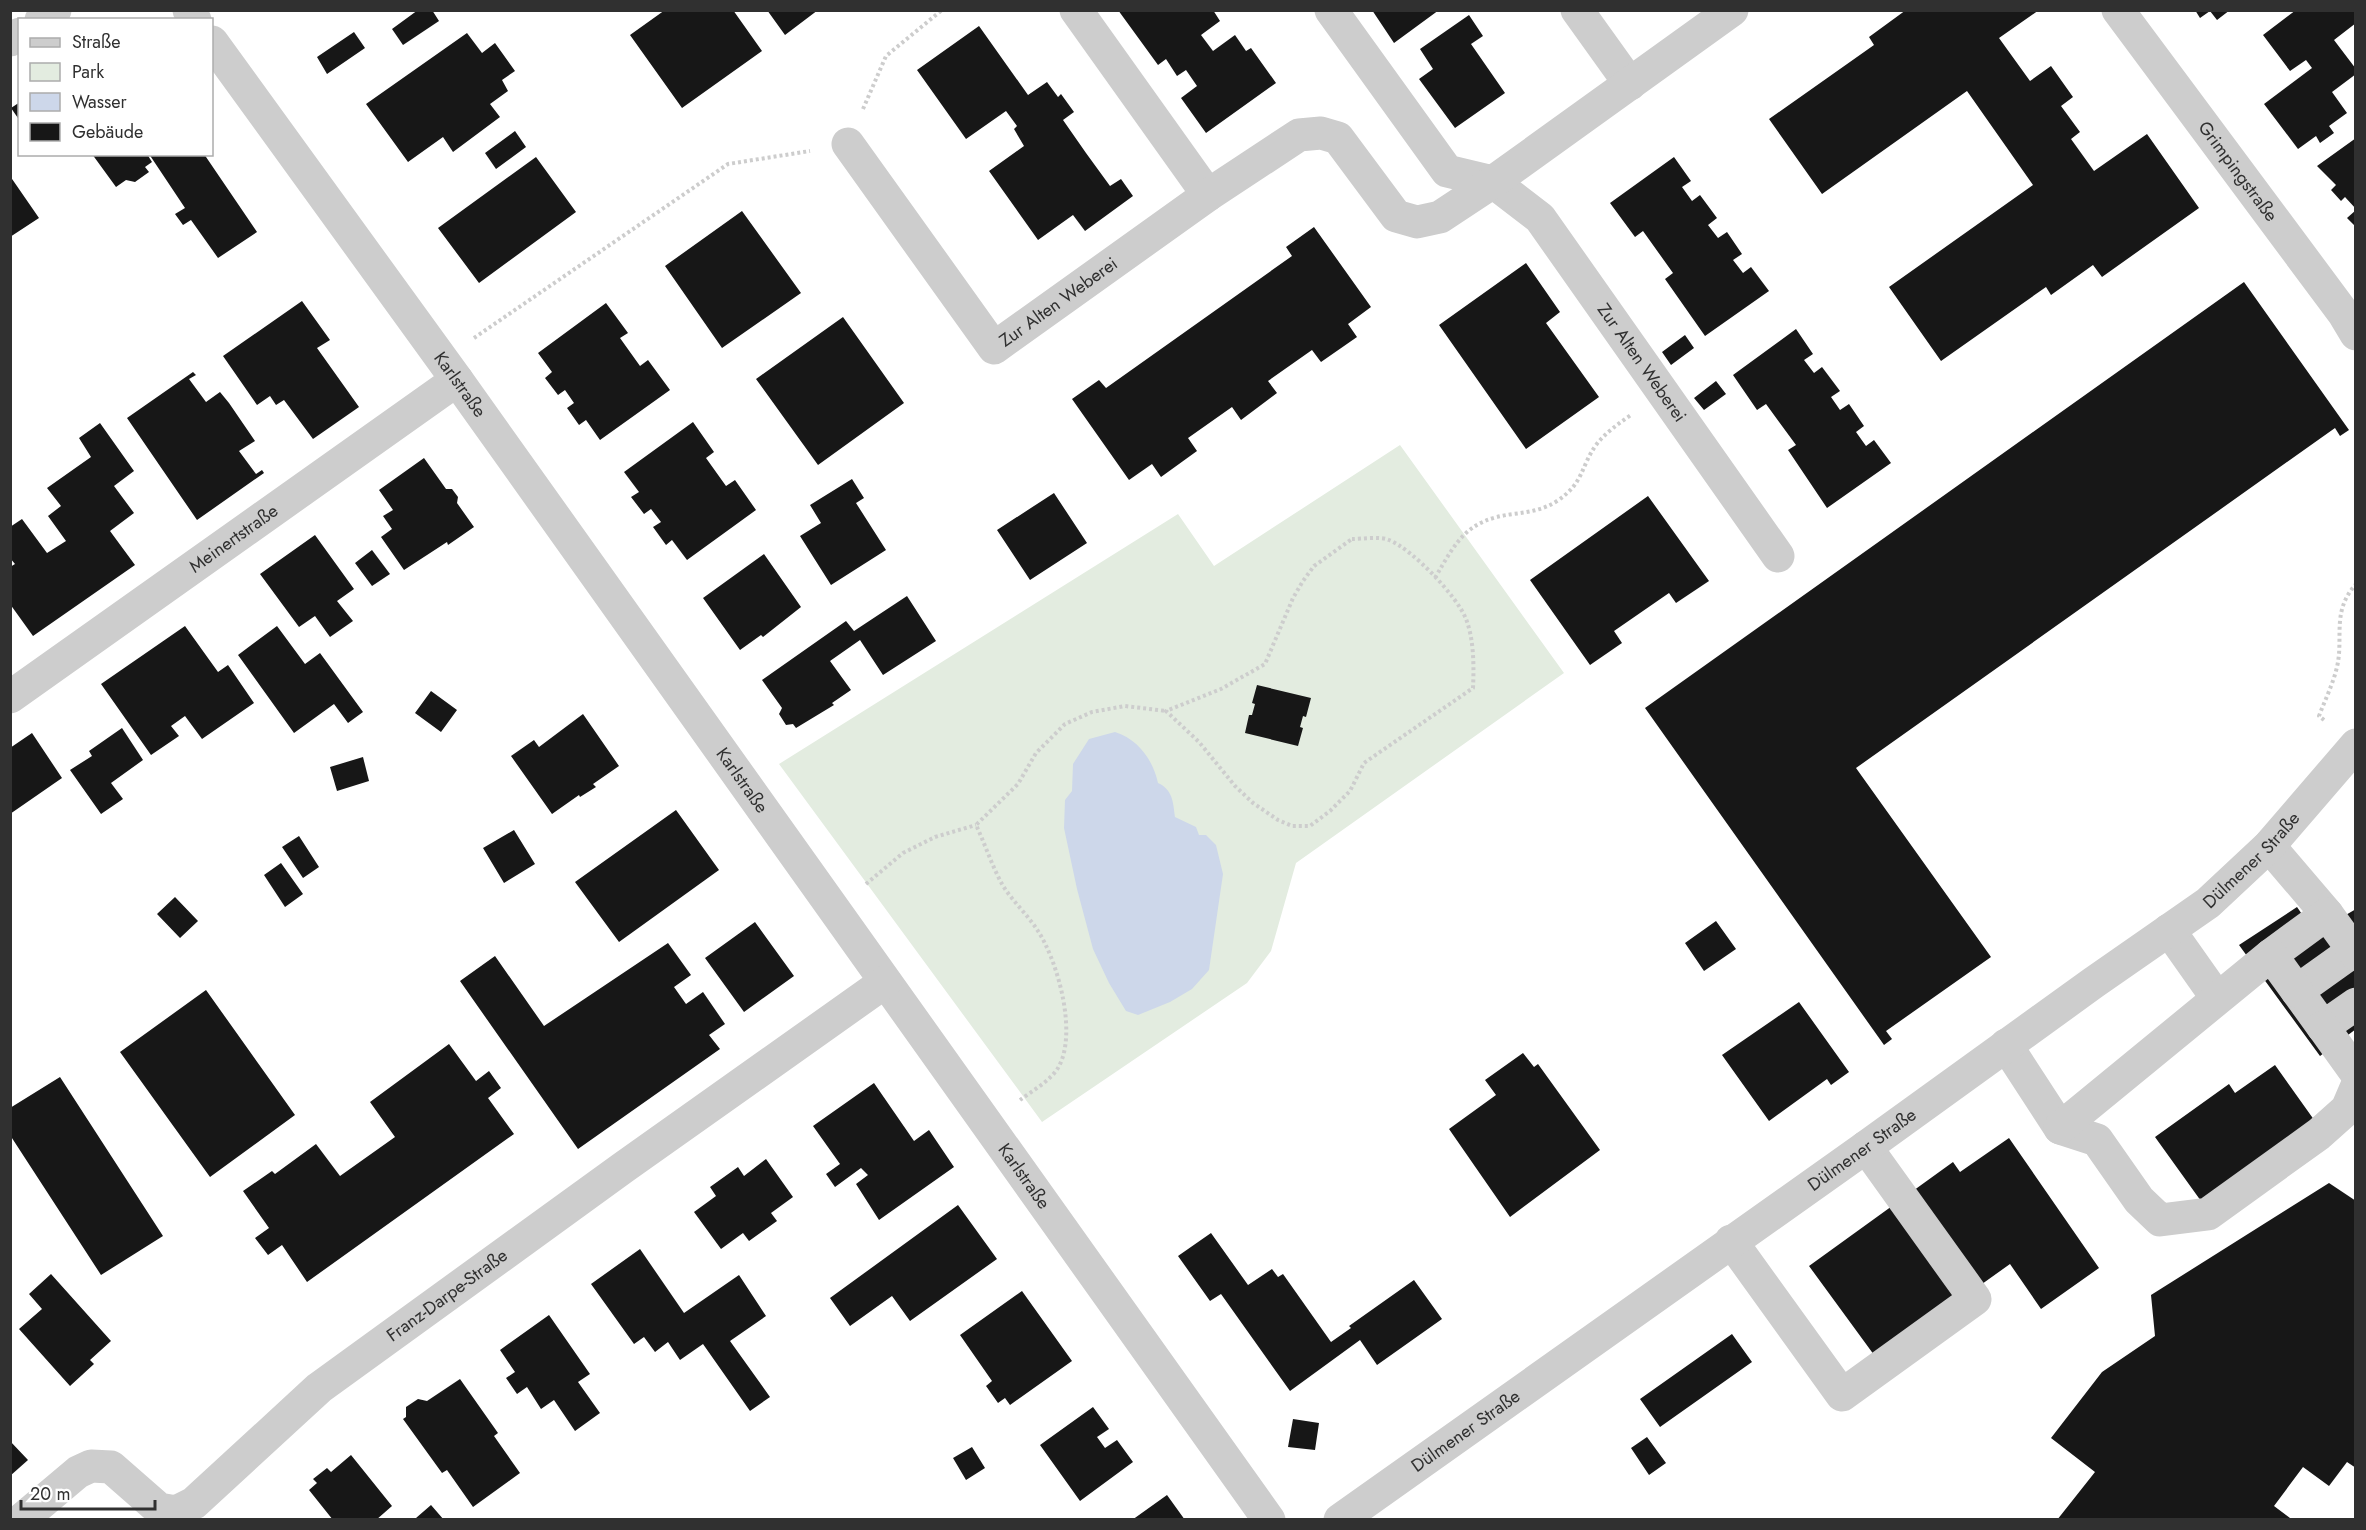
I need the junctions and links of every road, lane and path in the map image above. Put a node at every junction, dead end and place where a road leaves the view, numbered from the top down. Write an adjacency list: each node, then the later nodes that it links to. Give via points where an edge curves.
1 (942, 10): 9 (path, via 886,56)
2 (1076, 10): 11 (street)
3 (1331, 10): 10 (street, Zur Alten Weberei, via 1447,171)
4 (1577, 10): 8 (street)
5 (1732, 10): 8 (street, Zur Alten Weberei)
6 (2118, 10): 12 (street, Grimpingstraße)
7 (213, 43): 13 (street, Karlstraße)
8 (1630, 84): 10 (street, Zur Alten Weberei)
9 (848, 144): 11 (street, Zur Alten Weberei, via 994,348); 13 (path, via 728,164 462,346)
10 (1493, 182): 11 (street, Zur Alten Weberei, via 1440,217 1417,222 1396,216 1338,138 1321,133 1299,135); 14 (street, Zur Alten Weberei, via 1540,218)
11 (1208, 195)
12 (2355, 334)
13 (457, 380): 18 (street, Meinertstraße); 23 (street, Karlstraße)
14 (1663, 392): 15 (street, Zur Alten Weberei); 16 (path, via 1603,437 1572,489 1539,510 1484,520 1467,530 1454,544)
15 (1778, 556)
16 (1435, 578): 19 (path, via 1415,556 1387,539 1352,539 1314,566 1303,581 1265,664 1221,689); 19 (path, via 1466,618 1474,664 1473,688 1364,763 1350,790 1310,826 1292,826 1253,803)
17 (2355, 584): 20 (path, via 2346,595 2338,628 2337,666 2319,716)
18 (10, 697)
19 (1166, 711): 21 (path, via 1125,706 1092,712 1065,724 1036,753 1018,784)
20 (2355, 745): 22 (street, Dülmener Straße)
21 (976, 825): 23 (path, via 935,837 903,853); 36 (path, via 1002,884 1039,932 1053,960 1065,1014 1063,1056 1058,1069)
22 (2269, 846): 24 (street); 25 (street, Dülmener Straße, via 2208,903)
23 (837, 911): 28 (street, Karlstraße)
24 (2327, 914): 26 (street); 27 (street)
25 (2169, 930): 30 (street); 33 (street, Dülmener Straße)
26 (2354, 952): 29 (street)
27 (2271, 955): 29 (street); 30 (street)
28 (885, 982): 36 (street, Karlstraße); 40 (street, Franz-Darpe-Straße, via 319,1388 194,1503 176,1512 159,1509 111,1467 91,1466 78,1472)
29 (2297, 991): 32 (street)
30 (2217, 998): 37 (street)
31 (2355, 1004): 32 (street)
32 (2324, 1027): 34 (street)
33 (2006, 1045): 37 (street); 38 (street, Dülmener Straße)
34 (2355, 1073)
35 (2355, 1088): 37 (street, via 2347,1109 2319,1134 2208,1214 2160,1220 2139,1200 2097,1140)
36 (987, 1123): 41 (street, Karlstraße)
37 (2060, 1128)
38 (1866, 1147): 39 (street, Dülmener Straße); 39 (street, via 1975,1299 1842,1395)
39 (1731, 1241): 42 (street, Dülmener Straße)
40 (21, 1520)
41 (1269, 1520)
42 (1340, 1520)

